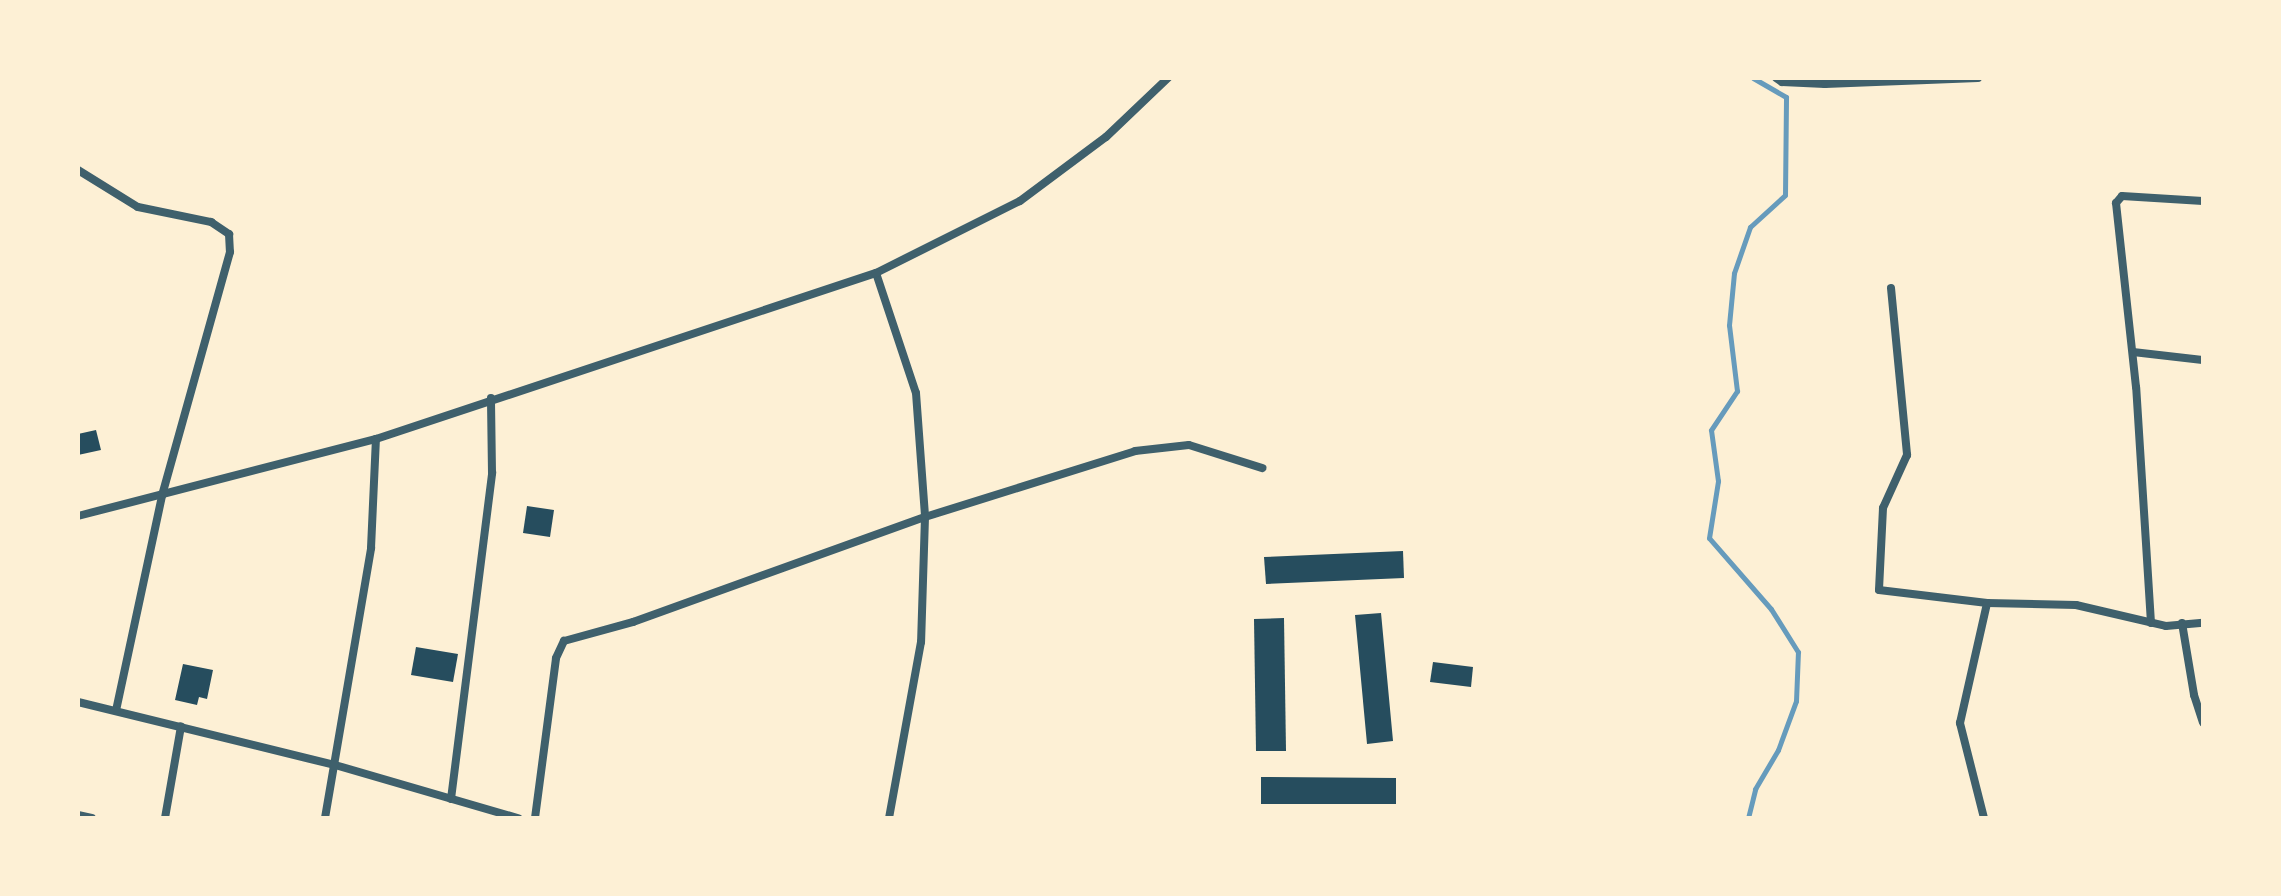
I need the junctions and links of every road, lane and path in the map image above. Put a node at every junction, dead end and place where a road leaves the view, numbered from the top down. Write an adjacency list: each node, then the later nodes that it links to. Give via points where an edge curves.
1 (1168, 78): 6 (street, via 1106,137 1020,201)
2 (1776, 78): 3 (street, via 1825,84)
3 (1978, 78)
4 (78, 170): 13 (street, via 138,207 211,222 229,234 230,252)
5 (2203, 201): 8 (street, via 2118,198 2115,215)
6 (876, 273): 10 (street); 15 (street, via 916,393)
7 (1891, 288): 16 (street, via 1907,455 1883,508 1879,590)
8 (2133, 352): 9 (street); 17 (street)
9 (2203, 360)
10 (491, 398): 11 (street); 25 (street, via 492,473)
11 (376, 439): 13 (street); 24 (street, via 371,548)
12 (1262, 468): 15 (street, via 1189,445 1154,447)
13 (162, 496): 14 (street); 21 (street)
14 (78, 516)
15 (925, 517): 31 (street, via 644,619 564,641 556,658); 32 (street, via 921,642)
16 (1987, 603): 17 (street, via 2076,605); 33 (street, via 1960,723)
17 (2151, 623): 18 (street)
18 (2182, 623): 19 (street); 22 (street)
19 (2203, 623)
20 (78, 702): 21 (street)
21 (116, 710): 23 (street)
22 (2203, 723)
23 (181, 726): 24 (street); 28 (street)
24 (335, 765): 25 (street); 29 (street)
25 (451, 799): 30 (street)
26 (78, 815): 27 (street)
27 (92, 818)
28 (165, 818)
29 (325, 818)
30 (518, 818)
31 (535, 818)
32 (889, 818)
33 (1984, 818)

